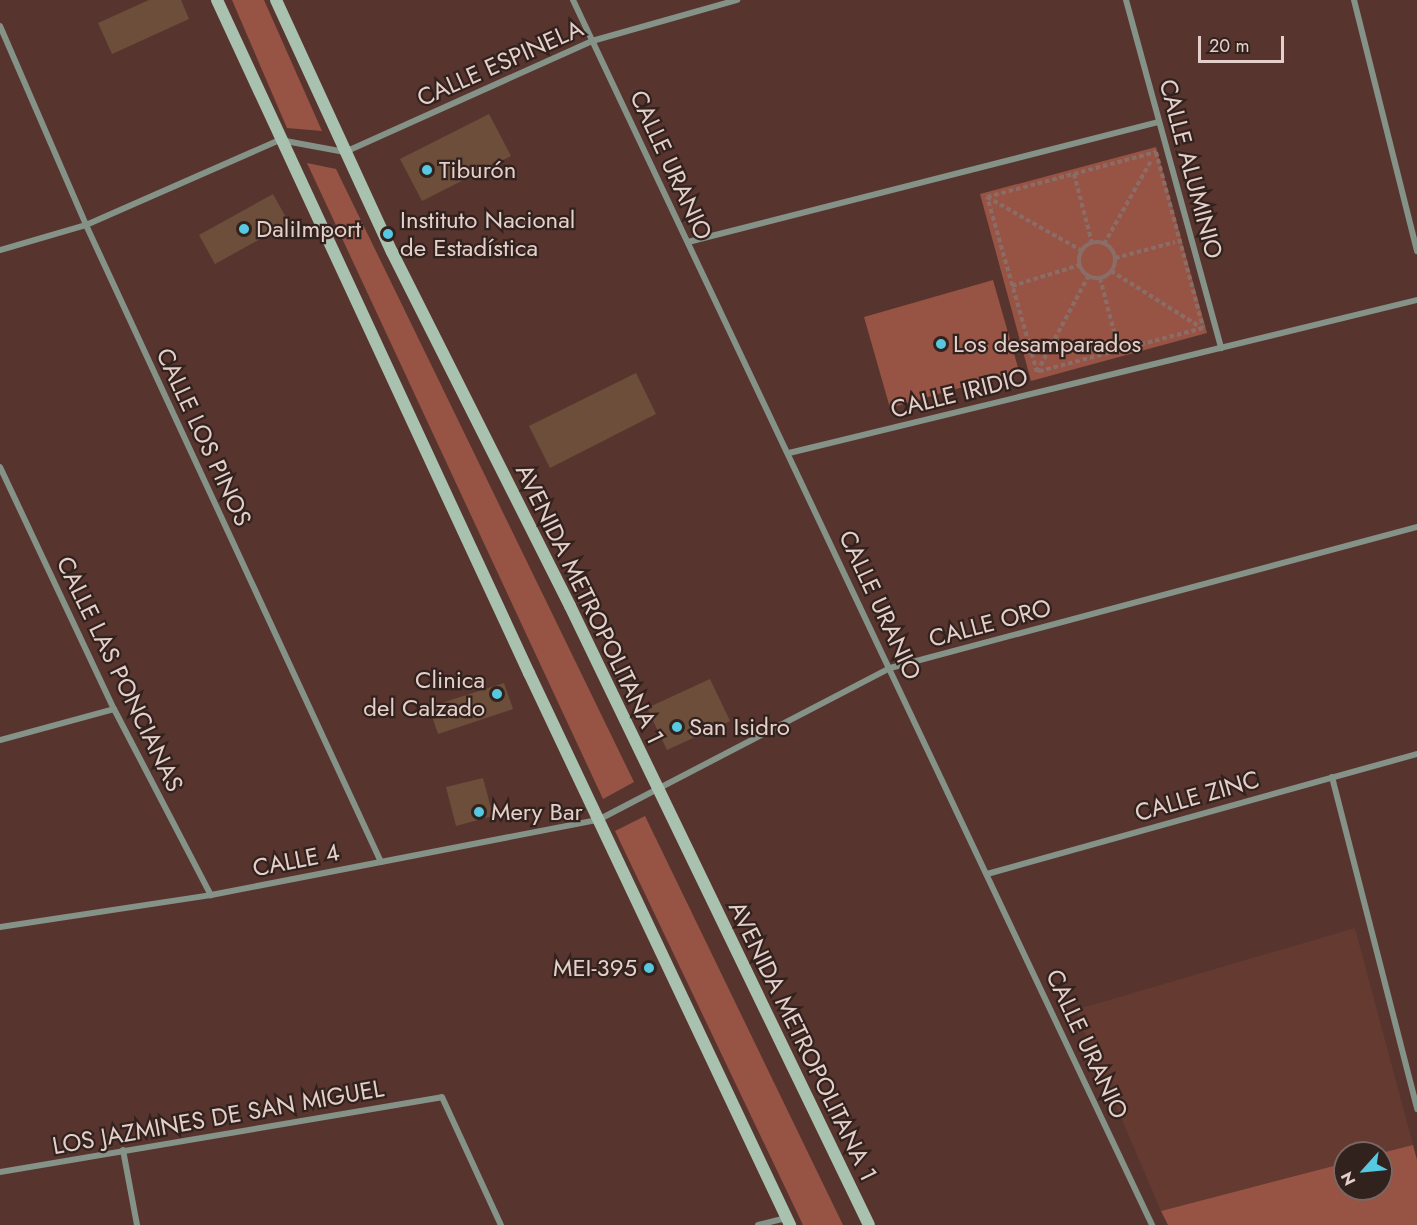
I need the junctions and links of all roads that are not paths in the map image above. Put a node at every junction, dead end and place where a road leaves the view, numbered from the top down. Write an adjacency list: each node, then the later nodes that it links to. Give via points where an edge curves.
1 (217, 0): 10 (main road)
2 (276, 0): 11 (main road, AVENIDA METROPOLITANA 1)
3 (573, 0): 8 (street, CALLE URANIO)
4 (737, 0): 8 (street, CALLE ESPINELA)
5 (1126, 0): 9 (street, CALLE ALUMINIO)
6 (1354, 0): 15 (street)
7 (0, 26): 12 (street, CALLE LOS PINOS)
8 (592, 41): 11 (street, CALLE ESPINELA); 13 (street, CALLE URANIO)
9 (1159, 122): 13 (street); 17 (street, CALLE ALUMINIO)
10 (280, 140): 11 (street); 12 (street); 27 (main road)
11 (345, 152): 26 (main road, AVENIDA METROPOLITANA 1)
12 (86, 225): 14 (street); 28 (street, CALLE LOS PINOS)
13 (688, 242): 18 (street, CALLE URANIO)
14 (0, 250)
15 (1417, 251)
16 (1417, 300): 17 (street, CALLE IRIDIO)
17 (1221, 348): 18 (street, CALLE IRIDIO)
18 (789, 453): 21 (street, CALLE URANIO)
19 (0, 468): 22 (street, CALLE LAS PONCIANAS)
20 (1417, 527): 21 (street, CALLE ORO)
21 (890, 669): 26 (street, CALLE ORO); 29 (street, CALLE URANIO)
22 (114, 709): 23 (street); 30 (street, CALLE LAS PONCIANAS)
23 (0, 740)
24 (1417, 754): 25 (street, CALLE ZINC)
25 (1332, 777): 29 (street, CALLE ZINC); 32 (street)
26 (657, 789): 27 (street, CALLE ORO); 39 (main road, AVENIDA METROPOLITANA 1)
27 (598, 820): 28 (street, CALLE 4); 35 (main road)
28 (381, 862): 30 (street, CALLE 4)
29 (987, 874): 40 (street, CALLE URANIO)
30 (211, 895): 31 (street, CALLE 4)
31 (0, 927)
32 (1417, 1109)
33 (123, 1150): 34 (street, LOS JAZMINES DE SAN MIGUEL); 36 (street); 37 (street, LOS JAZMINES DE SAN MIGUEL, via 442,1097)
34 (0, 1172)
35 (789, 1221): 38 (street)
36 (137, 1225)
37 (501, 1225)
38 (758, 1225)
39 (869, 1225)
40 (1152, 1225)

